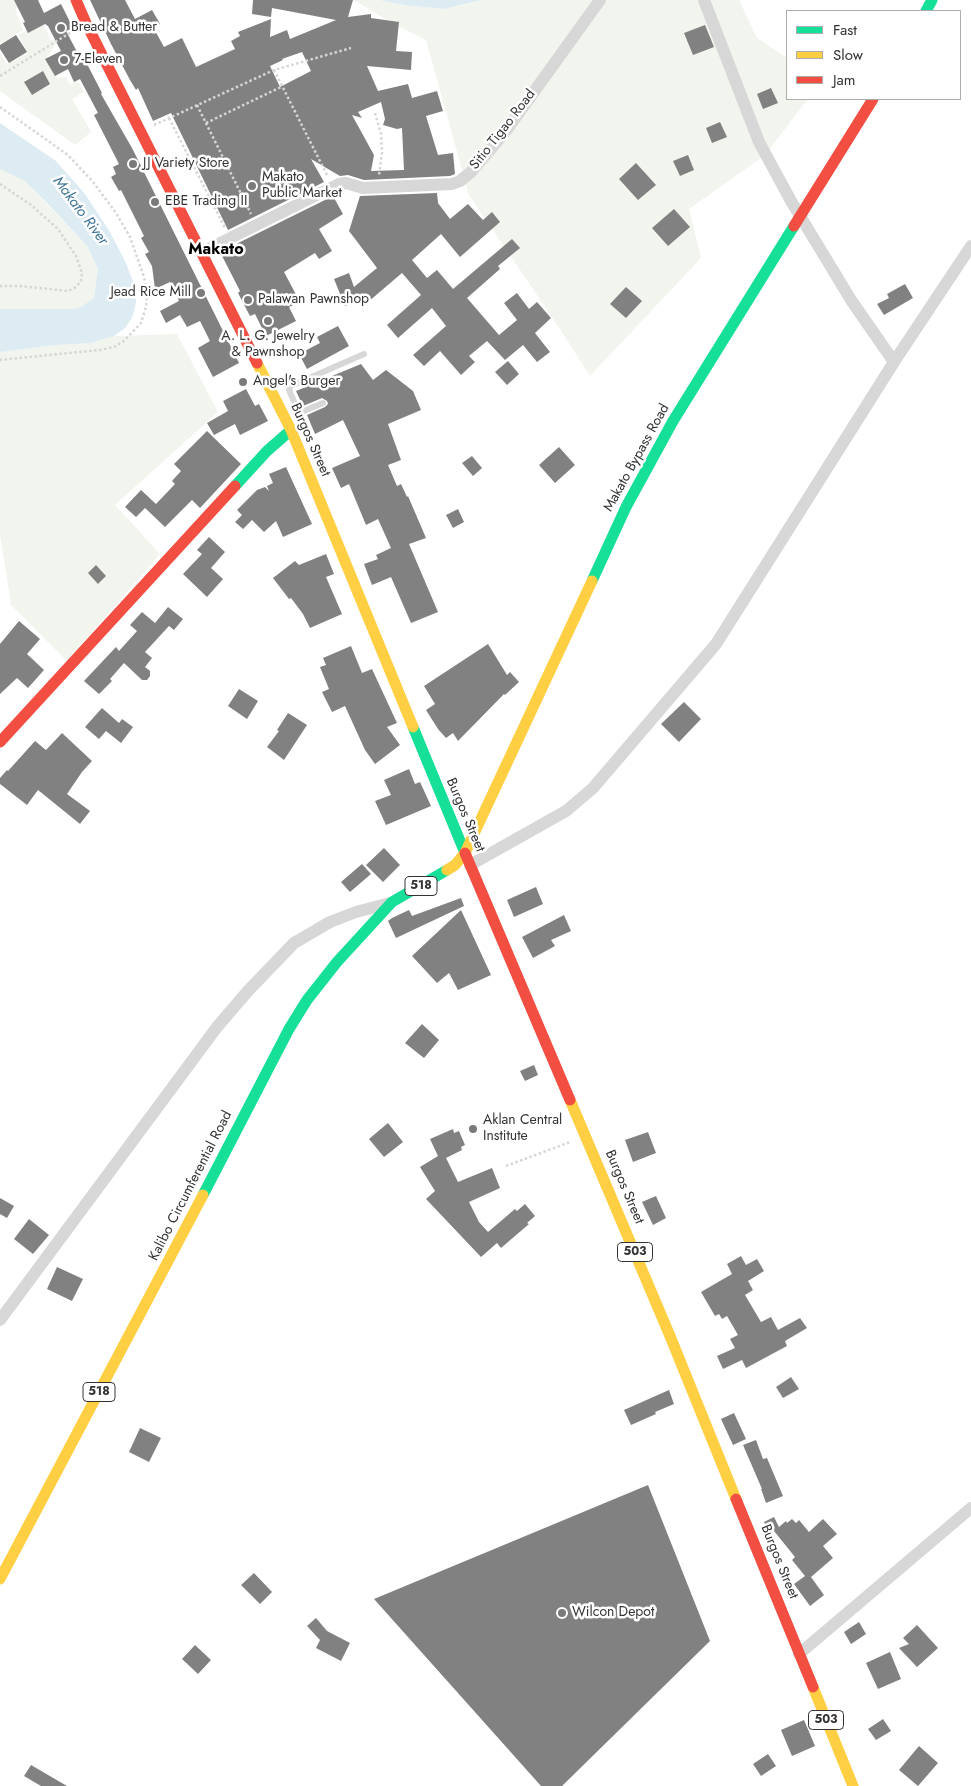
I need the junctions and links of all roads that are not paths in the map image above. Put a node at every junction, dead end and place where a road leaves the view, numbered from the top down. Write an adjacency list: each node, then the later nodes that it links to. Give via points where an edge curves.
1 (76, 0): 7 (main road, Burgos Street / 503)
2 (600, 0): 7 (street, Sitio Tigao Road, via 505,132 460,181 363,188 346,183 333,186)
3 (704, 0): 5 (street, via 759,142)
4 (872, 100): 5 (main road, Makato Bypass Road)
5 (802, 216): 9 (street, via 851,300); 15 (main road, Makato Bypass Road, via 673,422 626,507)
6 (971, 246): 9 (street)
7 (202, 252): 12 (main road, Burgos Street / 503)
8 (364, 354): 11 (lane, via 291,386 289,392)
9 (894, 362): 16 (street, via 716,644 593,788 566,811)
10 (323, 403): 11 (lane, via 301,413)
11 (295, 404): 12 (lane)
12 (281, 411): 13 (main road, Burgos Street / 503)
13 (291, 430): 14 (main road, via 267,451); 15 (main road, Burgos Street / 503)
14 (0, 742)
15 (465, 852): 16 (main road, Burgos Street / 503); 17 (main road, Kalibo Circumferential Road / 518, via 455,865)
16 (470, 865): 21 (main road, Burgos Street / 503, via 670,1336)
17 (392, 902): 18 (street, via 330,922 294,943 247,992 217,1027); 20 (main road, Kalibo Circumferential Road / 518, via 321,980 288,1029)
18 (0, 1320)
19 (971, 1508): 21 (street)
20 (0, 1579)
21 (799, 1654): 22 (main road, 503)
22 (852, 1786)

